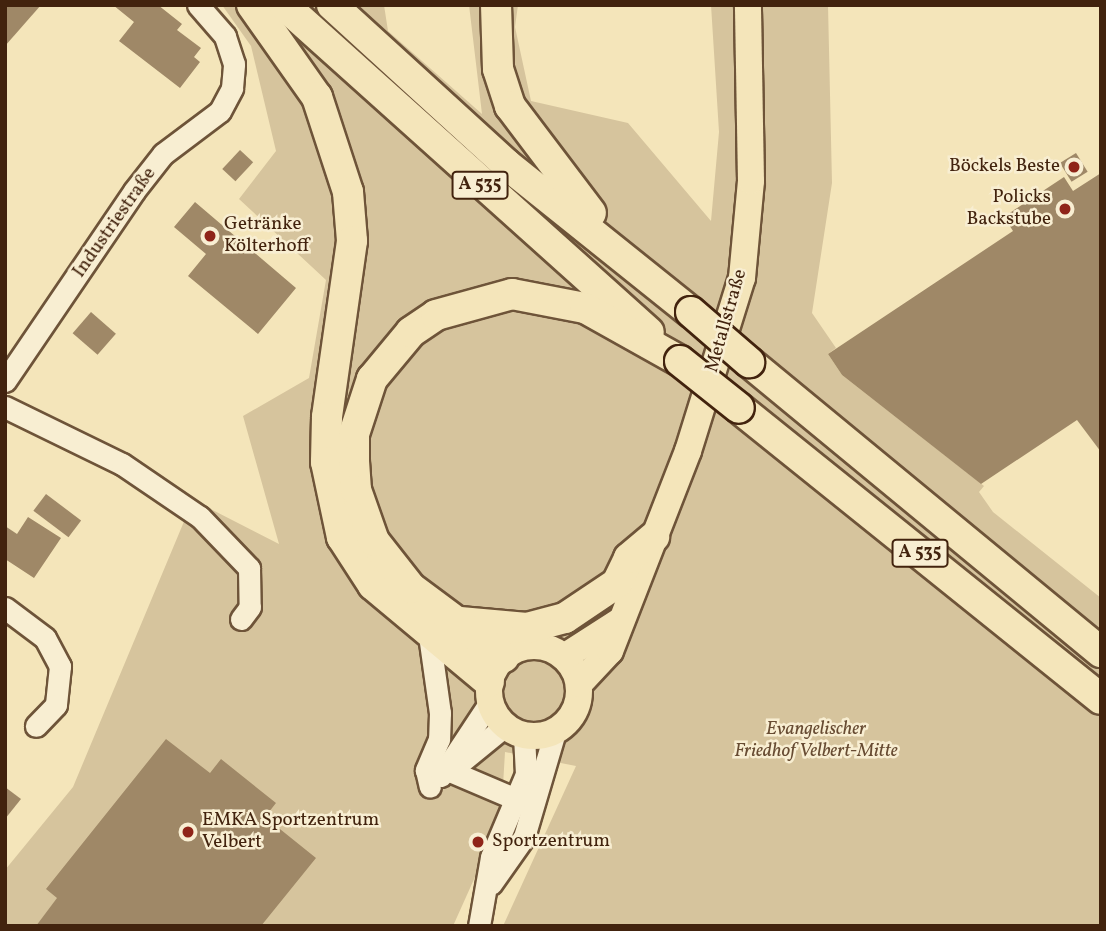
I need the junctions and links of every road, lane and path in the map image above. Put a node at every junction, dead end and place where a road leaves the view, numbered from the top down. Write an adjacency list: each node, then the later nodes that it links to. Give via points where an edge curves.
1 (198, 5): 9 (street, Industriestraße, via 225,36 234,64 232,88 220,111 163,154 134,191)
2 (252, 5): 15 (highway, via 317,97 348,192 352,242 327,417 326,462 342,537 373,585)
3 (284, 5): 8 (highway, A 535)
4 (332, 5): 7 (highway, A 535, via 506,164)
5 (496, 5): 7 (highway, via 498,69 510,106 557,175)
6 (748, 5): 11 (main road, Metallstraße, via 751,181 742,278)
7 (640, 268): 16 (highway, A 535, bridge)
8 (680, 360): 15 (highway, via 585,308 512,293 436,316 389,355 372,379 355,433 356,490 390,565); 20 (highway, A 535, bridge)
9 (5, 381)
10 (5, 407): 13 (street, via 122,464 200,517 249,568 250,607)
11 (654, 537): 14 (main road, Metallstraße); 15 (highway, via 629,558 617,583 565,618 518,629)
12 (5, 608): 21 (street, via 45,638 60,666 56,705)
13 (241, 619)
14 (620, 621): 17 (main road); 19 (main road, Metallstraße, via 610,651)
15 (440, 625): 18 (highway); 25 (street, via 439,739 426,770)
16 (1101, 652)
17 (564, 657): 18 (main road, via 528,646); 19 (main road)
18 (494, 680): 22 (main road); 24 (street, via 441,776)
19 (579, 684): 23 (main road, via 572,717)
20 (1101, 699)
21 (36, 726)
22 (514, 731): 23 (main road); 24 (street); 26 (street, via 526,775)
23 (555, 732): 27 (street, via 528,829)
24 (450, 771): 26 (street)
25 (430, 787)
26 (518, 800): 27 (street, via 491,857)
27 (491, 884): 28 (street)
28 (479, 926)

